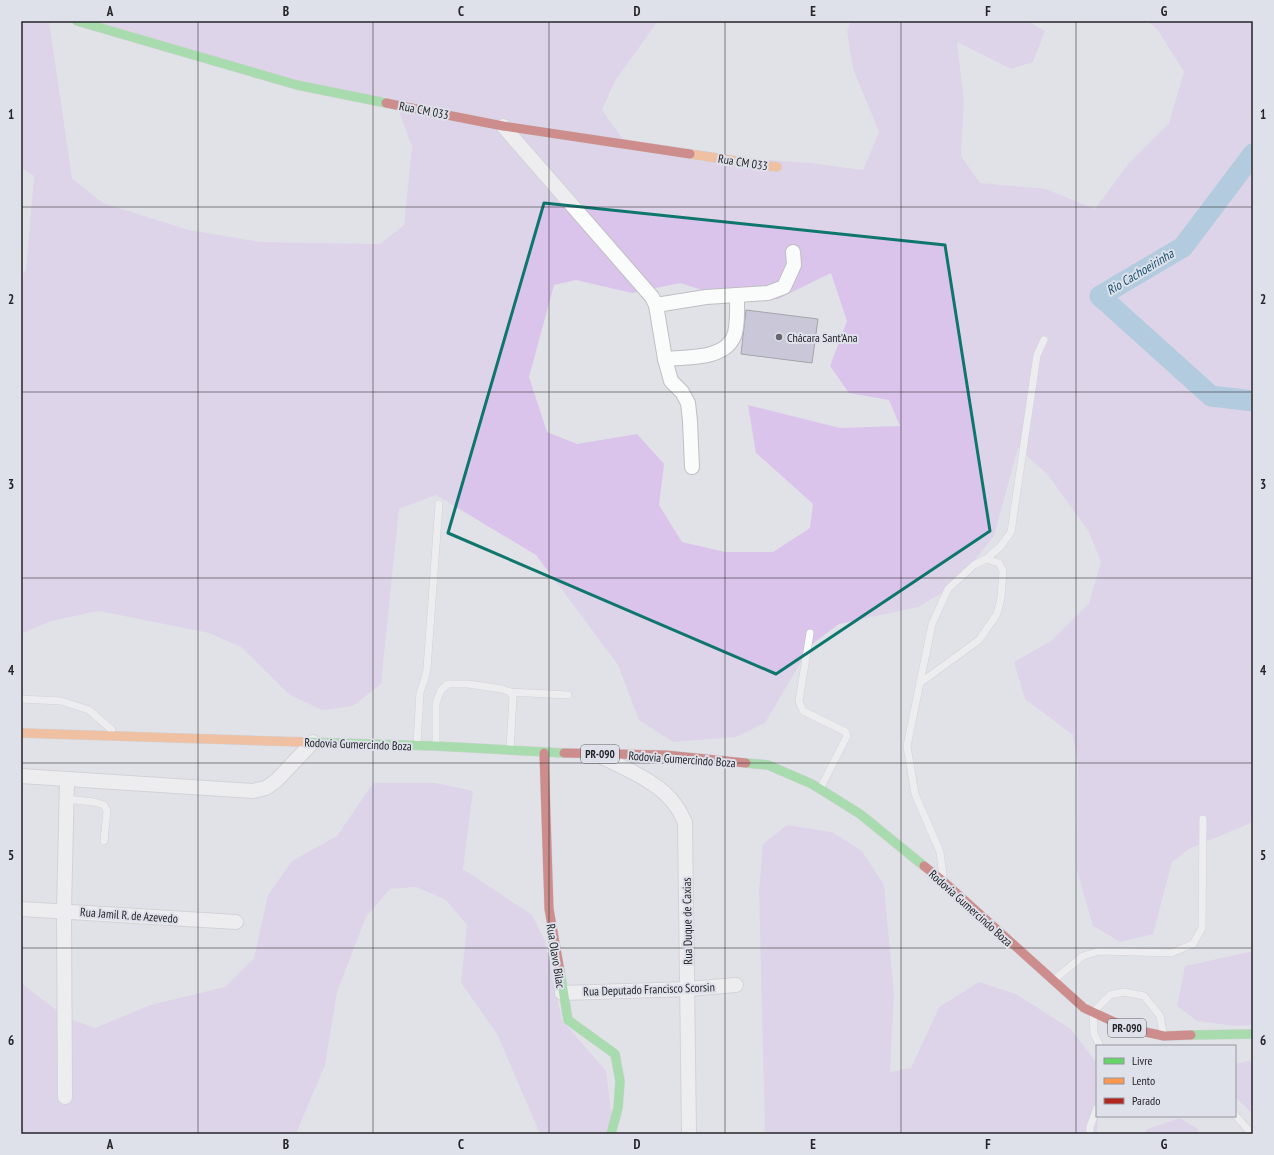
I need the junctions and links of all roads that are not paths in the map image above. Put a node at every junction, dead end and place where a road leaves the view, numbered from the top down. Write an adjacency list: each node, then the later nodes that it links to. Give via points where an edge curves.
1 (77, 21): 2 (main road, Rua CM 033, via 297,85)
2 (503, 126): 3 (main road, Rua CM 033); 6 (street, via 652,297)
3 (777, 167)
4 (793, 252): 5 (street, via 794,265 784,287 768,294)
5 (737, 295): 6 (street); 8 (street, via 736,332 731,343 713,354)
6 (656, 305): 8 (street)
7 (1044, 340): 11 (lane, via 1037,355 1011,532 1000,547)
8 (665, 359): 9 (street, via 671,382 682,392 688,403)
9 (692, 466)
10 (439, 504): 20 (lane, via 427,669 420,692)
11 (986, 559): 13 (lane, via 974,565 948,589 932,624); 13 (lane, via 999,563 1003,571 997,614 979,640)
12 (810, 634): 27 (lane, via 800,706 803,711 846,732 847,736)
13 (920, 683): 31 (lane, via 907,746 915,794 940,852)
14 (510, 692): 15 (lane); 21 (lane, via 475,685 448,684 441,690 436,703); 22 (lane, via 513,697)
15 (568, 695)
16 (21, 699): 18 (lane, via 61,701 89,710)
17 (21, 733): 18 (main road, Rodovia Gumercindo Boza / PR-090)
18 (118, 736): 19 (main road, Rodovia Gumercindo Boza / PR-090)
19 (313, 742): 20 (main road, Rodovia Gumercindo Boza / PR-090); 26 (street, via 276,781 266,788 253,791)
20 (417, 746): 21 (main road, Rodovia Gumercindo Boza / PR-090)
21 (436, 746): 22 (main road, Rodovia Gumercindo Boza / PR-090)
22 (510, 751): 23 (main road, Rodovia Gumercindo Boza / PR-090)
23 (544, 753): 24 (main road, Rodovia Gumercindo Boza / PR-090); 38 (main road, Rua Olavo Bilac, via 549,909)
24 (596, 754): 27 (main road, Rodovia Gumercindo Boza / PR-090, via 666,755 768,765); 37 (street, Rua Duque de Caxias, via 637,774 665,793 676,805 685,822)
25 (21, 776): 26 (street)
26 (66, 779): 28 (street)
27 (820, 789): 31 (main road, Rodovia Gumercindo Boza / PR-090, via 860,814)
28 (66, 799): 30 (lane, via 104,805 107,811); 33 (street)
29 (1203, 818): 35 (lane, via 1202,928 1193,944 1171,953 1099,951 1083,956)
30 (104, 841)
31 (943, 881): 35 (main road, Rodovia Gumercindo Boza / PR-090)
32 (21, 909): 33 (street, Rua Jamil R. de Azevedo)
33 (64, 910): 34 (street, Rua Jamil R. de Azevedo); 43 (street)
34 (236, 922)
35 (1052, 981): 39 (main road, Rodovia Gumercindo Boza / PR-090, via 1084,1008)
36 (736, 985): 37 (street, Rua Deputado Francisco Scorsin)
37 (688, 989): 38 (street, Rua Deputado Francisco Scorsin); 47 (street, Rua Duque de Caxias)
38 (562, 993): 46 (main road, Rua Olavo Bilac, via 568,1020 615,1054 620,1081 618,1108)
39 (1093, 1012): 41 (main road, Rodovia Gumercindo Boza / PR-090, via 1128,1028); 41 (lane, via 1110,995 1124,992 1144,996 1160,1016); 42 (lane, via 1094,1034)
40 (1253, 1034): 41 (main road, Rodovia Gumercindo Boza / PR-090)
41 (1162, 1039)
42 (1100, 1045)
43 (66, 1097)
44 (1096, 1111): 48 (lane)
45 (1236, 1116): 49 (lane)
46 (611, 1134)
47 (689, 1134)
48 (1090, 1134)
49 (1252, 1134)

